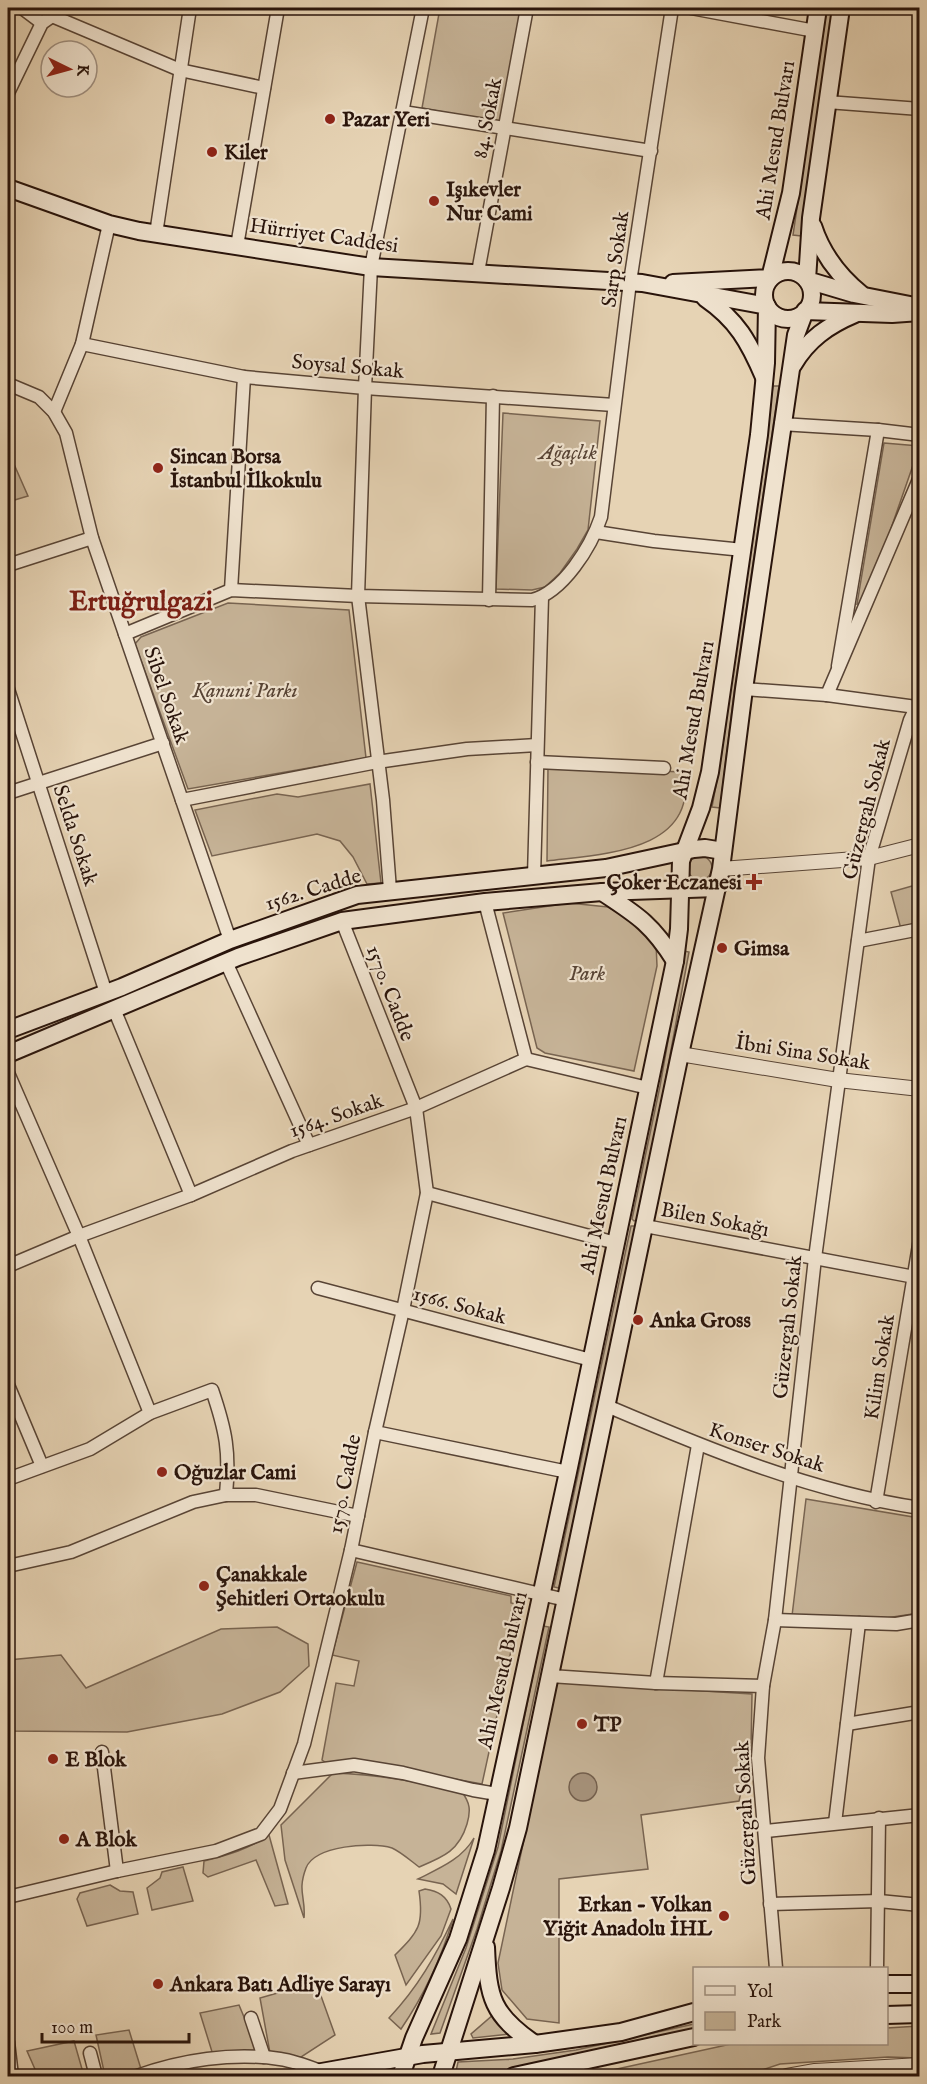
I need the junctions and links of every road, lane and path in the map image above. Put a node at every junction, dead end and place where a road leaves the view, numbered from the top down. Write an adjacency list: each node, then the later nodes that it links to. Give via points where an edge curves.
1 (22, 8): 10 (street)
2 (190, 8): 12 (street)
3 (278, 8): 13 (street)
4 (423, 8): 17 (street)
5 (527, 8): 18 (street, 84. Sokak)
6 (672, 8): 19 (street, Sarp Sokak)
7 (691, 8): 11 (street)
8 (818, 8): 11 (main road, Ahi Mesud Bulvarı)
9 (840, 8): 15 (main road, Ahi Mesud Bulvarı)
10 (51, 16): 12 (street); 14 (street)
11 (815, 31): 27 (main road, Ahi Mesud Bulvarı, via 793,184)
12 (180, 70): 13 (street); 23 (street)
13 (264, 88): 24 (street)
14 (8, 93)
15 (827, 102): 16 (street); 21 (main road, Ahi Mesud Bulvarı)
16 (920, 109)
17 (403, 111): 18 (street); 25 (street)
18 (505, 128): 19 (street); 26 (street, 84. Sokak)
19 (651, 151): 29 (street, Sarp Sokak)
20 (8, 188): 22 (main road, Hürriyet Caddesi)
21 (811, 218): 28 (main road, Ahi Mesud Bulvarı); 31 (main road, via 832,265)
22 (109, 224): 23 (main road, Hürriyet Caddesi); 36 (street)
23 (156, 234): 24 (main road, Hürriyet Caddesi)
24 (237, 246): 25 (main road, Hürriyet Caddesi)
25 (370, 267): 26 (main road, Hürriyet Caddesi); 41 (street)
26 (478, 272): 29 (main road, Hürriyet Caddesi)
27 (770, 278): 28 (main road, via 792,271); 29 (main road); 32 (main road, Ahi Mesud Bulvarı, via 764,288)
28 (807, 280): 31 (main road); 34 (main road, Ahi Mesud Bulvarı, via 812,296)
29 (636, 283): 30 (main road); 43 (street, Sarp Sokak)
30 (702, 296): 32 (main road); 39 (main road, via 741,331)
31 (862, 305): 33 (main road); 34 (main road); 35 (main road); 37 (main road, via 816,335)
32 (767, 306): 34 (main road, via 774,315 785,319); 39 (main road, Ahi Mesud Bulvarı)
33 (920, 308)
34 (805, 311): 37 (main road, Ahi Mesud Bulvarı)
35 (920, 312)
36 (82, 344): 38 (street, Soysal Sokak); 44 (street)
37 (789, 371): 45 (main road, Ahi Mesud Bulvarı)
38 (244, 377): 41 (street, Soysal Sokak); 53 (street)
39 (765, 379): 51 (main road, Ahi Mesud Bulvarı)
40 (8, 384): 44 (street, Sibel Sokak, via 39,397)
41 (364, 388): 42 (street, Soysal Sokak); 54 (street)
42 (493, 396): 43 (street, Soysal Sokak); 56 (street)
43 (614, 405): 49 (street, Sarp Sokak)
44 (54, 412): 50 (street, Sibel Sokak, via 66,433)
45 (781, 424): 46 (street); 60 (main road, Ahi Mesud Bulvarı)
46 (879, 430): 47 (street); 58 (street)
47 (920, 435)
48 (920, 477): 58 (street)
49 (596, 532): 51 (street); 55 (street, Sarp Sokak, via 565,580)
50 (92, 538): 52 (street); 57 (street, Sibel Sokak)
51 (743, 550): 72 (main road, Ahi Mesud Bulvarı, via 710,772)
52 (8, 565)
53 (231, 590): 54 (street); 57 (street)
54 (358, 596): 56 (street); 65 (street)
55 (543, 597): 56 (street); 64 (street)
56 (489, 600)
57 (125, 634): 63 (street, Sibel Sokak)
58 (838, 666): 61 (street)
59 (8, 689): 68 (street, Selda Sokak)
60 (744, 689): 61 (street); 73 (main road, Ahi Mesud Bulvarı)
61 (827, 695): 62 (street)
62 (918, 703): 74 (street, Güzergah Sokak)
63 (163, 743): 68 (street); 70 (street, Sibel Sokak)
64 (537, 745): 65 (street, via 467,749); 66 (street)
65 (377, 762): 70 (street); 78 (street)
66 (537, 762): 67 (street); 76 (street)
67 (664, 768)
68 (39, 783): 69 (street); 88 (street, Selda Sokak)
69 (8, 793)
70 (182, 800): 84 (street, Sibel Sokak)
71 (920, 845): 74 (street)
72 (684, 851): 73 (main road, 1562. Cadde); 76 (main road, 1562. Cadde, via 606,868); 79 (main road, Ahi Mesud Bulvarı)
73 (723, 851): 75 (main road, Ahi Mesud Bulvarı)
74 (869, 858): 75 (street); 85 (street, Güzergah Sokak)
75 (721, 869): 77 (main road, Ahi Mesud Bulvarı)
76 (534, 876): 78 (main road, 1562. Cadde)
77 (717, 888): 79 (main road, 1562. Cadde); 92 (main road, Ahi Mesud Bulvarı)
78 (390, 890): 84 (main road, 1562. Cadde, via 357,895)
79 (680, 890): 80 (main road, 1562. Cadde); 86 (main road, Ahi Mesud Bulvarı)
80 (602, 892): 81 (main road, 1562. Cadde); 86 (main road, via 641,918)
81 (484, 902): 82 (main road, 1562. Cadde); 93 (street)
82 (342, 921): 87 (main road, 1562. Cadde); 98 (street, 1570. Cadde)
83 (920, 929): 85 (street)
84 (230, 940): 88 (main road, 1562. Cadde)
85 (858, 941): 95 (street, Güzergah Sokak)
86 (675, 961): 96 (main road, Ahi Mesud Bulvarı)
87 (226, 962): 89 (main road, 1562. Cadde); 99 (street)
88 (106, 993): 90 (main road, 1562. Cadde)
89 (114, 1009): 91 (main road, 1562. Cadde); 101 (street)
90 (8, 1030)
91 (8, 1054)
92 (680, 1054): 95 (street, İbni Sina Sokak); 102 (main road, Ahi Mesud Bulvarı)
93 (526, 1059): 96 (street); 98 (street, 1564. Sokak)
94 (8, 1073): 103 (street)
95 (838, 1080): 97 (street, İbni Sina Sokak); 106 (street, Güzergah Sokak)
96 (648, 1088): 105 (main road, Ahi Mesud Bulvarı)
97 (920, 1089)
98 (416, 1108): 99 (street, 1564. Sokak); 100 (street, 1570. Cadde)
99 (309, 1145): 101 (street, 1564. Sokak)
100 (427, 1193): 105 (street); 110 (street, 1570. Cadde)
101 (191, 1195): 103 (street, 1564. Sokak)
102 (645, 1226): 106 (street, Bilen Sokağı); 113 (main road, Ahi Mesud Bulvarı)
103 (79, 1236): 107 (street, 1564. Sokak); 114 (street)
104 (920, 1239): 108 (street, Kilim Sokak)
105 (616, 1243): 111 (main road, Ahi Mesud Bulvarı)
106 (815, 1258): 108 (street, Bilen Sokağı); 119 (street, Güzergah Sokak)
107 (8, 1266)
108 (916, 1278): 122 (street, Kilim Sokak)
109 (318, 1288): 110 (street, 1566. Sokak)
110 (403, 1310): 111 (street, 1566. Sokak); 115 (street, 1570. Cadde)
111 (591, 1360): 118 (main road, Ahi Mesud Bulvarı)
112 (8, 1385): 117 (street)
113 (607, 1407): 116 (street, Konser Sokak); 128 (main road, Ahi Mesud Bulvarı)
114 (150, 1413): 117 (street, via 90,1449); 121 (street, via 212,1390 224,1425 229,1464)
115 (375, 1432): 118 (street); 124 (street, 1570. Cadde)
116 (698, 1445): 119 (street, Konser Sokak); 133 (street)
117 (42, 1466): 120 (street)
118 (568, 1472): 127 (main road, Ahi Mesud Bulvarı)
119 (790, 1477): 122 (street, Konser Sokak); 129 (street, Güzergah Sokak)
120 (8, 1479)
121 (226, 1495): 124 (street, via 256,1495); 126 (street, via 193,1502 71,1552)
122 (876, 1502): 123 (street, Konser Sokak)
123 (920, 1508)
124 (358, 1516): 125 (street, 1570. Cadde)
125 (351, 1550): 127 (street); 138 (street, 1570. Cadde, via 304,1744)
126 (8, 1566)
127 (542, 1595): 128 (street); 139 (main road, Ahi Mesud Bulvarı)
128 (566, 1600): 132 (main road, Ahi Mesud Bulvarı)
129 (775, 1620): 131 (street); 134 (street, Güzergah Sokak)
130 (920, 1620): 131 (street)
131 (859, 1623): 136 (street)
132 (550, 1676): 133 (street); 149 (main road, Ahi Mesud Bulvarı, via 518,1828)
133 (656, 1683): 134 (street)
134 (763, 1686): 143 (street, Güzergah Sokak, via 758,1758)
135 (920, 1712): 136 (street)
136 (847, 1724): 142 (street)
137 (102, 1752): 144 (street)
138 (293, 1773): 139 (street, via 354,1765); 144 (street, 1570. Cadde, via 280,1809 261,1834 216,1851)
139 (497, 1794): 163 (main road, Ahi Mesud Bulvarı, via 486,1850 466,1916)
140 (920, 1815): 141 (street)
141 (879, 1818): 142 (street); 146 (street)
142 (835, 1823): 143 (street)
143 (766, 1832): 147 (street, Güzergah Sokak)
144 (117, 1871): 145 (street, 1570. Cadde)
145 (8, 1897)
146 (879, 1901): 147 (street); 148 (street); 151 (street)
147 (770, 1904): 150 (street, Güzergah Sokak)
148 (920, 1905)
149 (486, 1935): 160 (main road, via 487,1974 496,2007 515,2030); 162 (main road, Ahi Mesud Bulvarı)
150 (776, 1967)
151 (877, 1967)
152 (888, 1984): 153 (main road)
153 (920, 1984)
154 (693, 2012): 160 (main road, via 621,2031)
155 (920, 2014): 156 (main road)
156 (888, 2015)
157 (251, 2018): 164 (street)
158 (693, 2037): 166 (main road)
159 (8, 2043): 169 (street)
160 (535, 2044): 162 (main road)
161 (90, 2053): 170 (street)
162 (448, 2053): 163 (main road); 174 (main road, Ahi Mesud Bulvarı)
163 (407, 2056): 167 (main road); 173 (main road, Ahi Mesud Bulvarı)
164 (264, 2057): 167 (street); 171 (street, via 192,2061)
165 (920, 2065): 175 (street)
166 (565, 2070): 168 (main road)
167 (324, 2072): 172 (main road)
168 (522, 2075)
169 (12, 2076)
170 (96, 2076)
171 (137, 2076)
172 (299, 2076)
173 (401, 2076)
174 (441, 2076)
175 (787, 2076)

